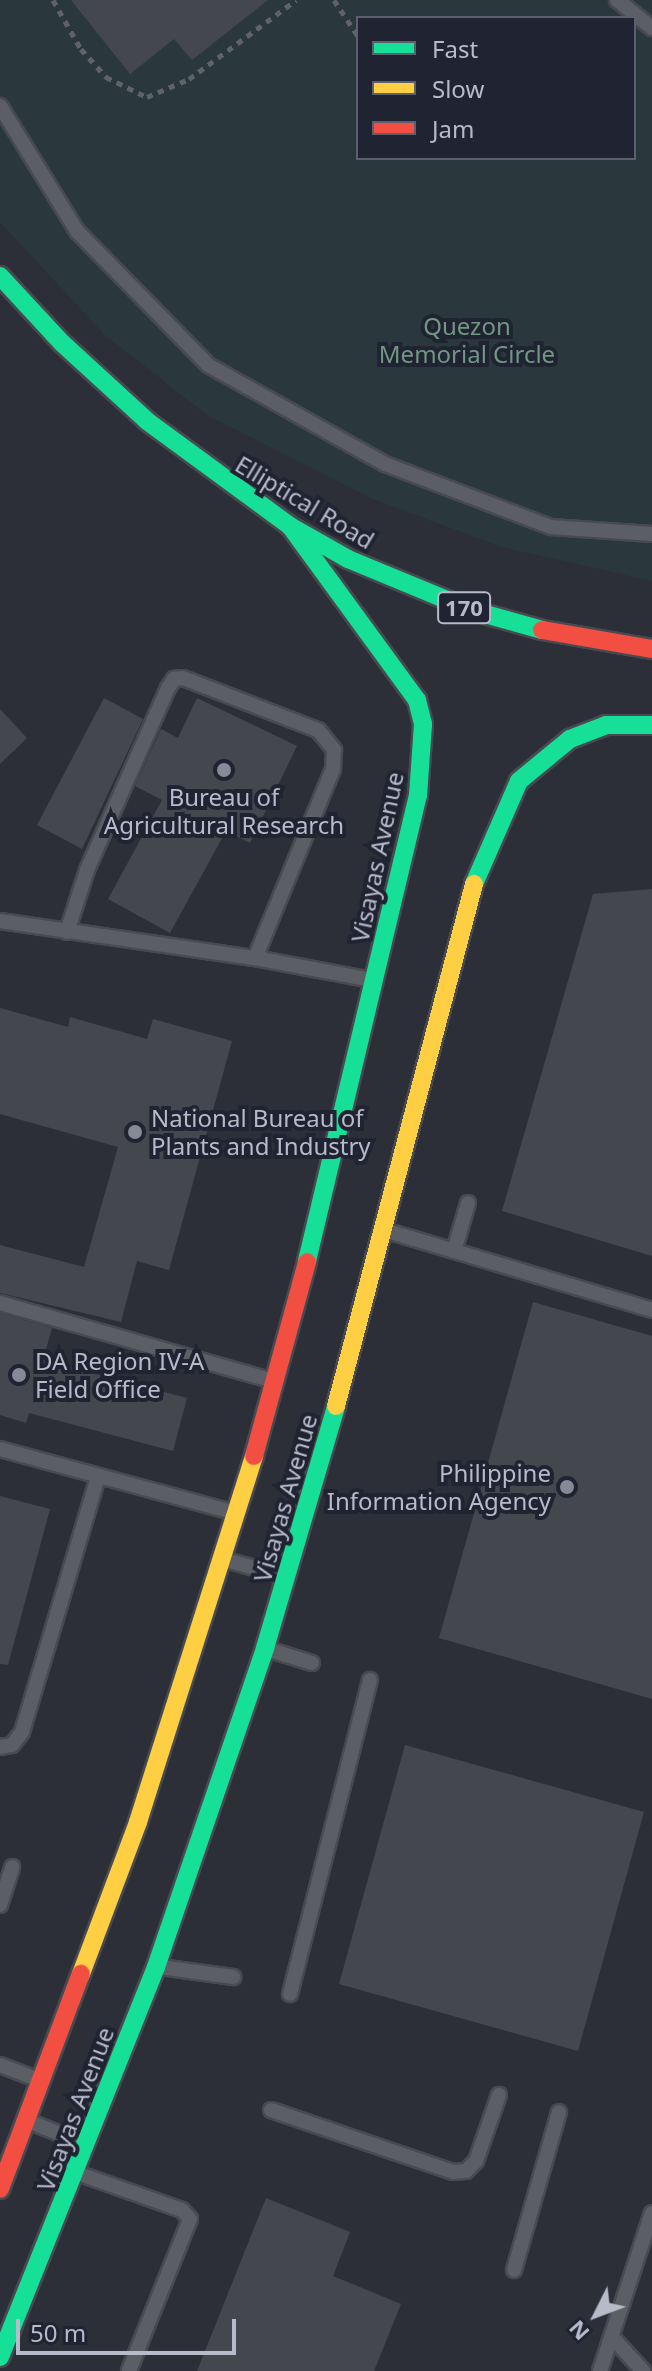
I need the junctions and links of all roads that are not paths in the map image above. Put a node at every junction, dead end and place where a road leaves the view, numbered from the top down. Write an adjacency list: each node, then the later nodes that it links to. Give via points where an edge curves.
1 (617, 0): 2 (lane)
2 (652, 28)
3 (0, 106): 6 (lane, via 77,231 208,365 385,464 551,527)
4 (0, 276): 5 (main road, Elliptical Road / 170, via 62,343 147,421)
5 (290, 526): 7 (main road, Elliptical Road / 170, via 360,565 471,610 535,629); 12 (main road, Visayas Avenue, via 395,664 417,700 423,724 418,795)
6 (652, 534)
7 (652, 649)
8 (652, 725): 17 (main road, Visayas Avenue, via 606,725 570,739 519,781 500,815 476,878)
9 (0, 921): 10 (lane)
10 (67, 932): 11 (lane); 11 (lane, via 87,870 168,688 174,679 183,678 318,730 334,750 333,769)
11 (255, 958): 12 (lane)
12 (375, 981): 14 (main road, Visayas Avenue)
13 (468, 1203): 18 (lane)
14 (321, 1211): 15 (main road); 19 (main road, Visayas Avenue)
15 (339, 1224)
16 (360, 1230): 17 (main road)
17 (383, 1230): 18 (lane); 20 (main road, Visayas Avenue)
18 (454, 1251): 22 (lane)
19 (308, 1263): 20 (main road, via 340,1263); 23 (main road, Visayas Avenue)
20 (369, 1284): 28 (main road, Visayas Avenue)
21 (0, 1303): 23 (lane)
22 (652, 1310)
23 (275, 1381): 26 (main road, Visayas Avenue)
24 (0, 1449): 25 (lane)
25 (98, 1477): 26 (lane); 32 (lane, via 22,1732 12,1745)
26 (238, 1514): 27 (main road, Visayas Avenue)
27 (224, 1560): 28 (lane); 39 (main road, Visayas Avenue, via 138,1822)
28 (287, 1577): 29 (main road, Visayas Avenue)
29 (265, 1648): 30 (lane); 35 (main road, Visayas Avenue)
30 (312, 1663)
31 (370, 1680): 37 (lane)
32 (0, 1747)
33 (12, 1867): 34 (lane)
34 (0, 1905)
35 (156, 1967): 36 (lane); 44 (main road, Visayas Avenue)
36 (233, 1977)
37 (290, 1994)
38 (0, 2065): 39 (lane)
39 (43, 2081): 43 (main road, Visayas Avenue)
40 (499, 2095): 41 (lane, via 476,2161 466,2171 453,2172)
41 (271, 2110)
42 (559, 2112): 48 (lane)
43 (28, 2121): 44 (lane); 46 (main road, Visayas Avenue)
44 (88, 2145): 45 (main road, Visayas Avenue)
45 (77, 2173): 50 (main road, Visayas Avenue); 51 (lane, via 182,2210 190,2219)
46 (0, 2189)
47 (652, 2213): 49 (lane)
48 (514, 2270)
49 (612, 2337): 52 (lane); 53 (lane)
50 (0, 2357)
51 (129, 2371)
52 (600, 2371)
53 (643, 2371)

